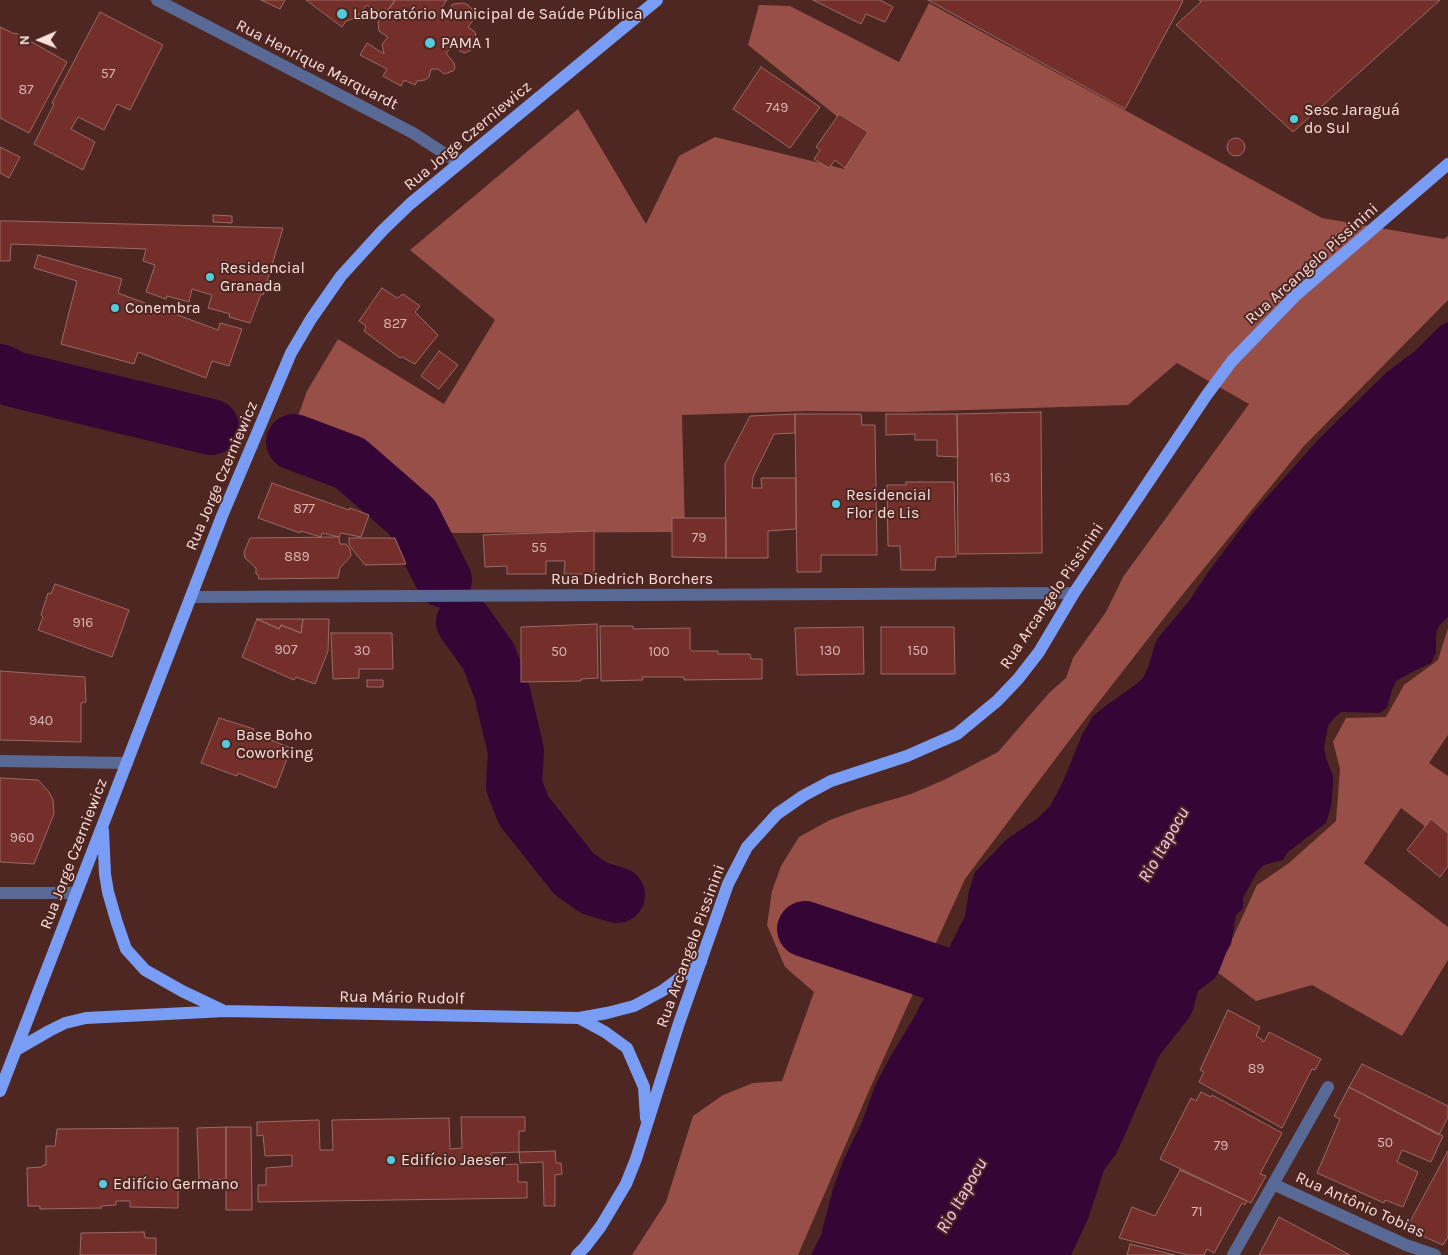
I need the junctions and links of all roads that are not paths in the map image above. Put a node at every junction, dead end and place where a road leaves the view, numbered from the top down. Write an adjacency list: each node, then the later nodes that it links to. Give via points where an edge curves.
1 (157, 0): 3 (street, Rua Henrique Marquardt, via 413,133)
2 (658, 0): 3 (main road, Rua Jorge Czerniewicz)
3 (459, 163): 6 (main road, Rua Jorge Czerniewicz, via 378,236 341,276 311,319 291,353)
4 (1448, 164): 5 (main road, Rua Arcangelo Pissinini, via 1295,296 1232,361)
5 (1074, 593): 6 (street, Rua Diedrich Borchers); 12 (main road, Rua Arcangelo Pissinini, via 1039,652 1018,679 998,701 957,734 907,756 830,781 777,814 747,848 732,877)
6 (191, 597): 8 (main road, Rua Jorge Czerniewicz)
7 (0, 762): 8 (street)
8 (127, 763): 9 (main road, Rua Jorge Czerniewicz)
9 (103, 824): 10 (main road, Rua Jorge Czerniewicz); 13 (main road, Rua Mário Rudolf, via 108,892 126,949 145,970)
10 (76, 892): 11 (street); 15 (main road, Rua Jorge Czerniewicz)
11 (0, 893)
12 (701, 962): 14 (main road, Rua Mário Rudolf, via 662,991 634,1006); 18 (main road, Rua Arcangelo Pissinini)
13 (225, 1011): 14 (main road, Rua Mário Rudolf); 15 (main road, Rua Mário Rudolf, via 86,1018 65,1023)
14 (579, 1018): 18 (main road, Rua Mário Rudolf, via 627,1048 644,1087)
15 (16, 1050): 17 (main road, Rua Jorge Czerniewicz)
16 (1328, 1087): 19 (street, Rua Antônio Tobias)
17 (0, 1090)
18 (646, 1127): 20 (main road, Rua Arcangelo Pissinini, via 626,1184 601,1226)
19 (1273, 1184): 21 (street, Rua Antônio Tobias); 22 (street, Rua Antônio Tobias)
20 (577, 1255)
21 (1233, 1255)
22 (1435, 1255)

